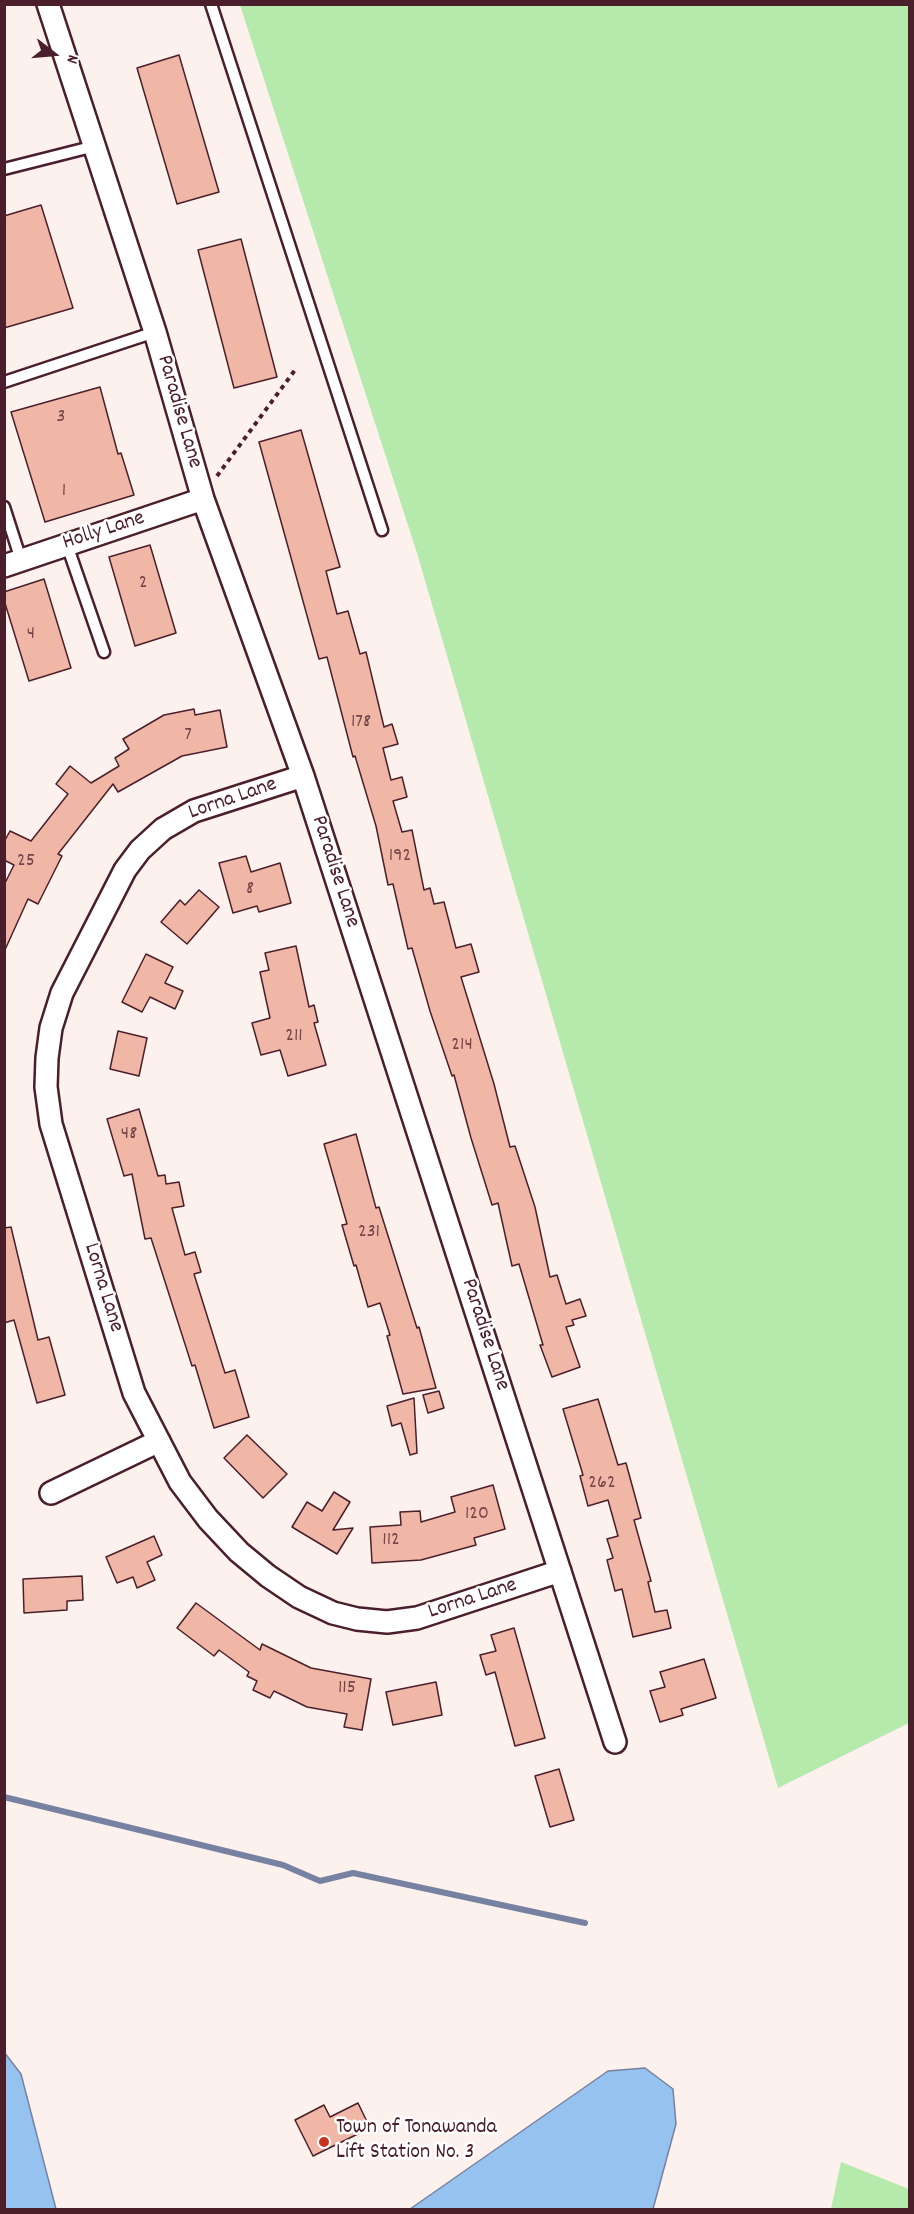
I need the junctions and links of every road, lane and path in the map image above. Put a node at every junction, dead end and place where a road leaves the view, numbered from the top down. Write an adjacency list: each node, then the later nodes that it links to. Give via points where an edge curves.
1 (48, 4): 3 (street, Paradise Lane)
2 (212, 4): 10 (lane)
3 (95, 146): 4 (lane); 5 (street, Paradise Lane)
4 (4, 169)
5 (155, 332): 7 (lane); 8 (street, Paradise Lane)
6 (295, 370): 8 (path)
7 (4, 382)
8 (203, 499): 11 (street, Holly Lane); 14 (street, Paradise Lane)
9 (4, 507): 12 (lane)
10 (382, 530)
11 (68, 545): 12 (street, Holly Lane); 13 (lane)
12 (13, 563)
13 (104, 652)
14 (303, 776): 15 (street, Lorna Lane, via 194,811 163,829 140,850 125,870 62,993 51,1028 46,1088 51,1124 134,1393); 17 (street, Paradise Lane)
15 (159, 1442): 16 (street); 17 (street, Lorna Lane, via 180,1482 239,1552 299,1597 333,1612 387,1622 417,1618)
16 (51, 1493)
17 (560, 1571): 18 (street, Paradise Lane)
18 (615, 1742)

